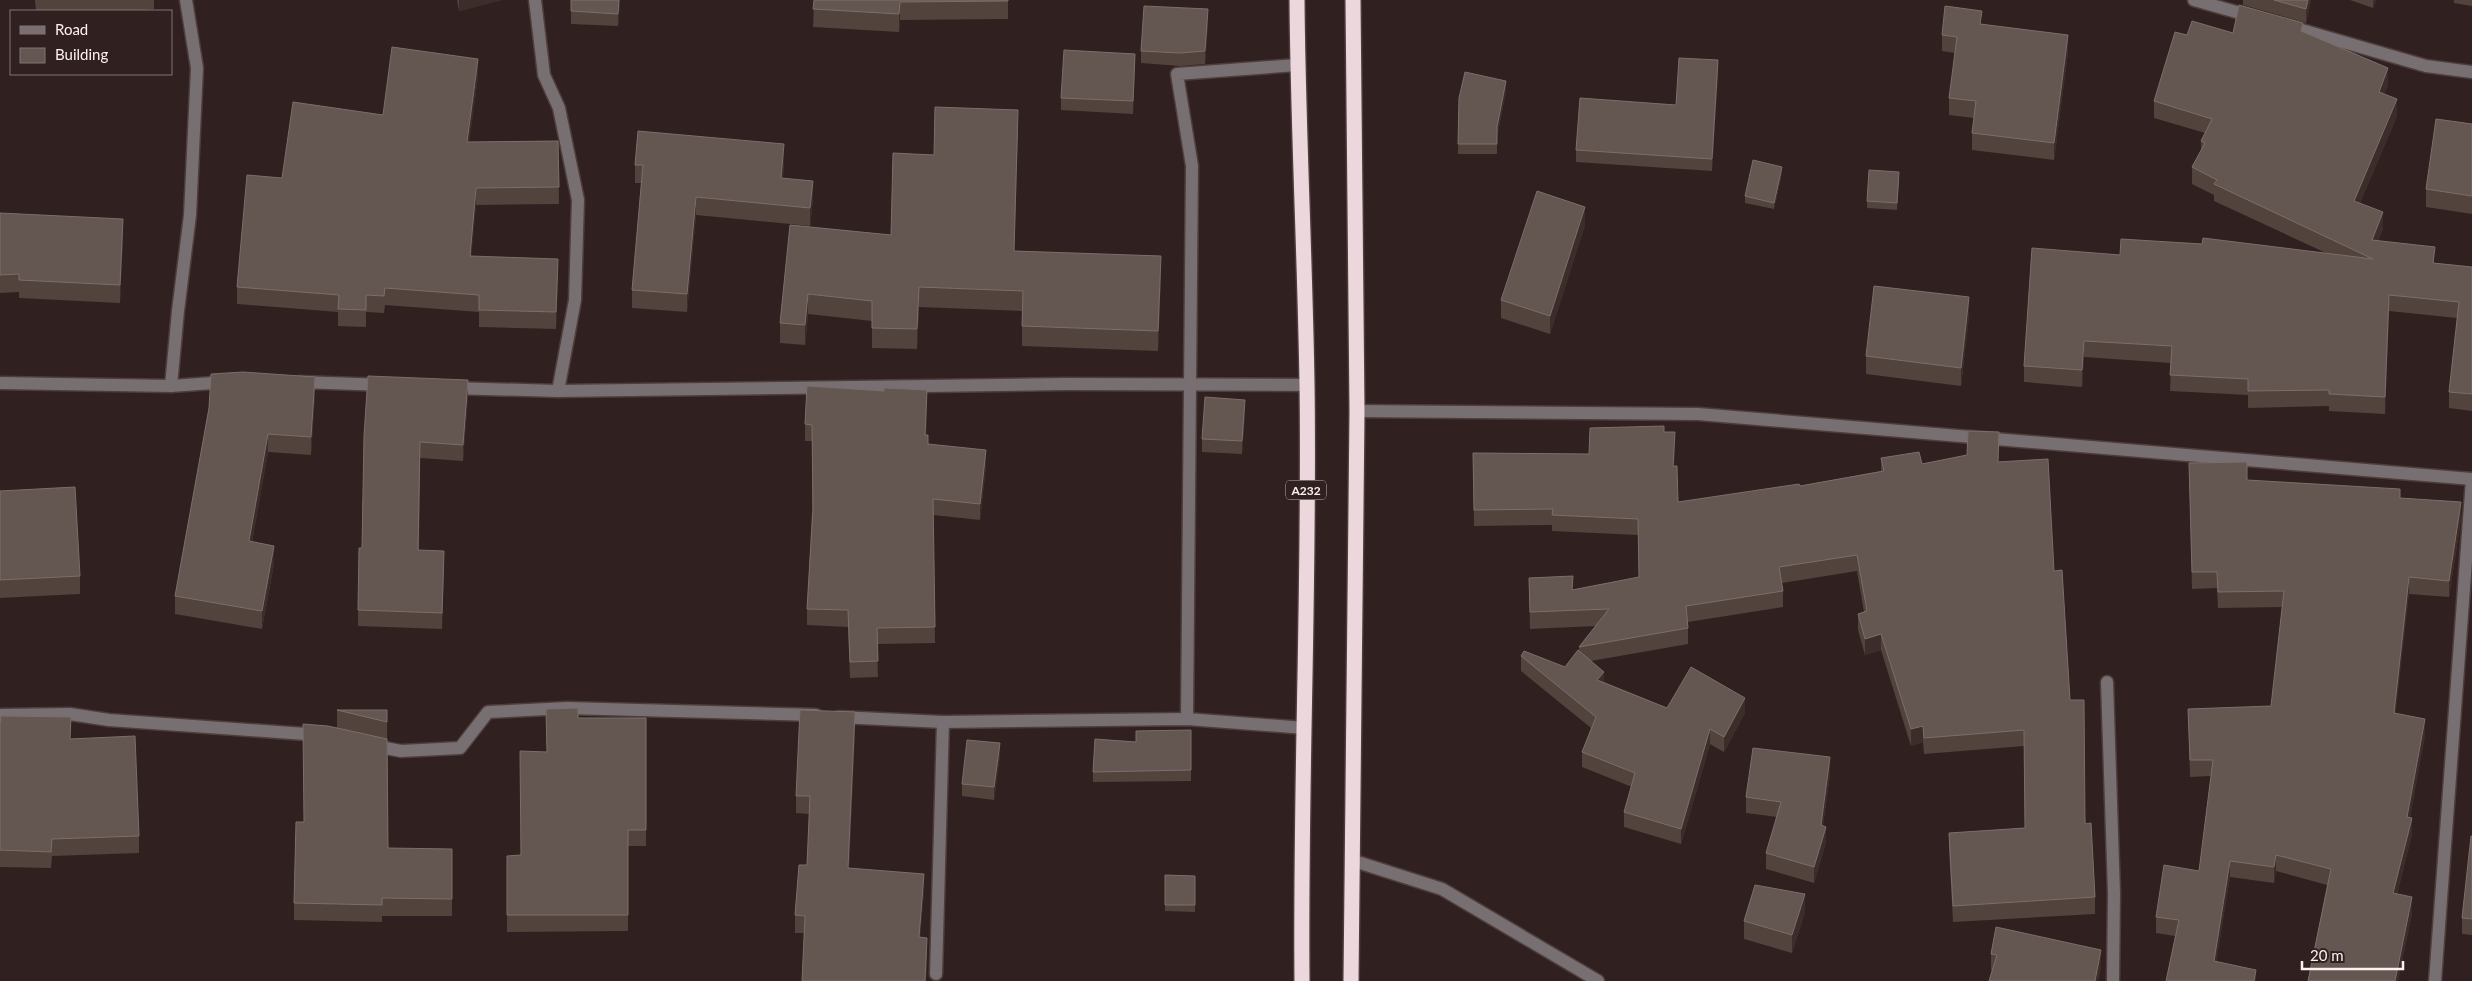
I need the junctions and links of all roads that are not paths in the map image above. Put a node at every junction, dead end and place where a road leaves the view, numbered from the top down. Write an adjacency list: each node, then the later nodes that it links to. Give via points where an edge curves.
1 (186, 0): 12 (street, via 197,78 190,214)
2 (535, 0): 16 (street, via 544,74 559,108 578,200 575,300)
3 (1296, 0): 6 (highway, A232)
4 (1353, 0): 17 (highway)
5 (2194, 0): 7 (street, via 2426,66)
6 (1297, 65): 11 (highway, A232); 14 (street, via 1177,74 1192,166)
7 (2472, 72)
8 (244, 382): 12 (street)
9 (291, 382): 13 (street)
10 (0, 383): 12 (street)
11 (1307, 385): 14 (street); 23 (highway, A232)
12 (171, 386)
13 (400, 386)
14 (1189, 386): 16 (street, via 1065,384); 21 (street)
15 (439, 387): 16 (street)
16 (558, 391)
17 (1357, 411): 18 (street, via 1698,414); 26 (highway)
18 (2472, 479): 32 (street)
19 (2107, 682): 31 (street, via 2114,893)
20 (0, 715): 24 (street, via 70,714)
21 (1186, 718): 22 (street); 23 (street)
22 (943, 722): 25 (street, via 787,713 567,708 488,712 460,748 401,751); 27 (street)
23 (1305, 728): 28 (highway, A232, via 1301,850)
24 (329, 735)
25 (357, 742)
26 (1351, 860): 29 (highway); 30 (street, via 1442,889)
27 (936, 974)
28 (1302, 981)
29 (1351, 981)
30 (1598, 981)
31 (2113, 981)
32 (2435, 981)

